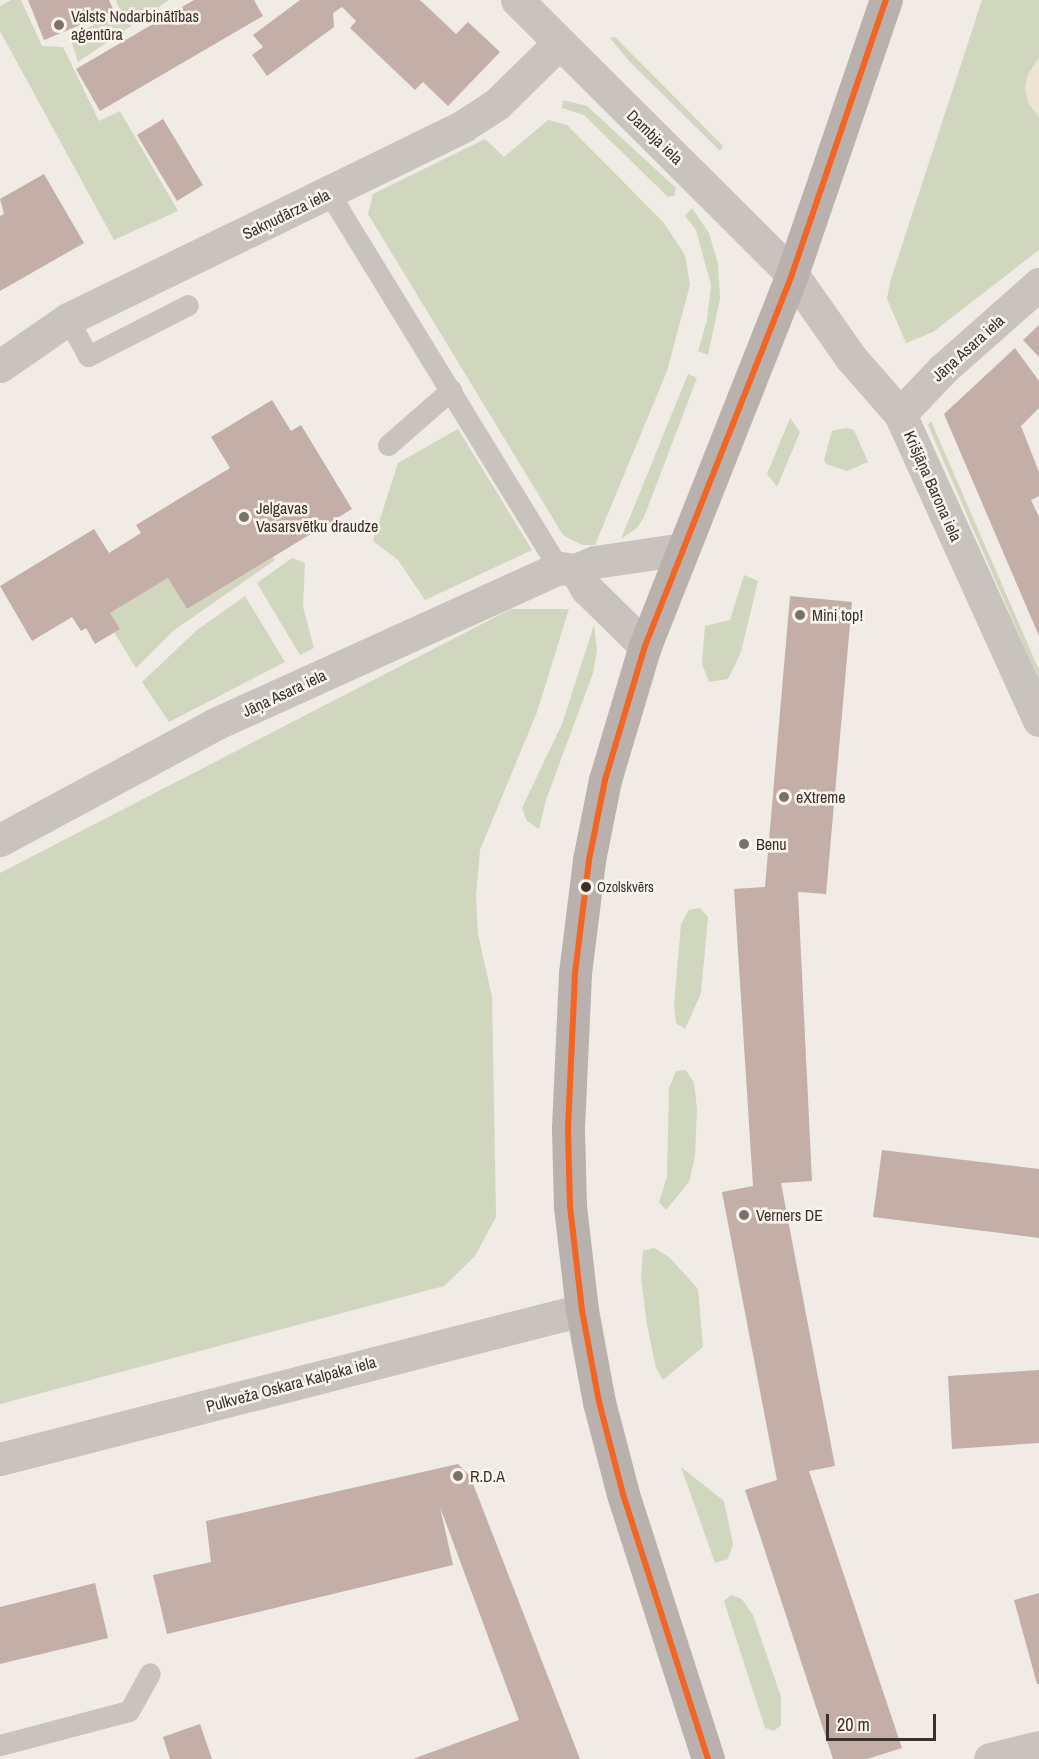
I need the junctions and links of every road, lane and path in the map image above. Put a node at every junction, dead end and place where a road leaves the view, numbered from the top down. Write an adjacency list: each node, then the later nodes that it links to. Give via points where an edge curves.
1 (517, 0): 3 (street, Dambja iela)
2 (886, 0): 5 (main road)
3 (558, 44): 4 (street, Sakņudārza iela, via 497,104 471,121); 5 (street, Dambja iela)
4 (329, 193): 8 (street, Sakņudārza iela); 10 (lane)
5 (792, 274): 11 (street, Krišjāņa Barona iela, via 851,358); 13 (main road)
6 (1039, 284): 11 (street, Jāņa Asara iela, via 944,368)
7 (188, 305): 8 (lane, via 88,356)
8 (68, 319): 9 (street, Sakņudārza iela)
9 (0, 366)
10 (451, 390): 12 (lane); 14 (lane)
11 (900, 414): 16 (street, Krišjāņa Barona iela)
12 (387, 445)
13 (683, 549): 14 (street, Jāņa Asara iela); 15 (main road)
14 (568, 569): 15 (street); 17 (street, Jāņa Asara iela, via 215,724)
15 (645, 646): 18 (main road, via 605,780 589,860 574,973 568,1128 570,1206)
16 (1039, 720)
17 (0, 840)
18 (582, 1310): 19 (street, Pulkveža Oskara Kalpaka iela); 23 (main road, via 599,1402 623,1494)
19 (0, 1459)
20 (150, 1673): 21 (lane, via 129,1711)
21 (0, 1745)
22 (1039, 1747): 24 (street)
23 (708, 1759)
24 (990, 1759)

